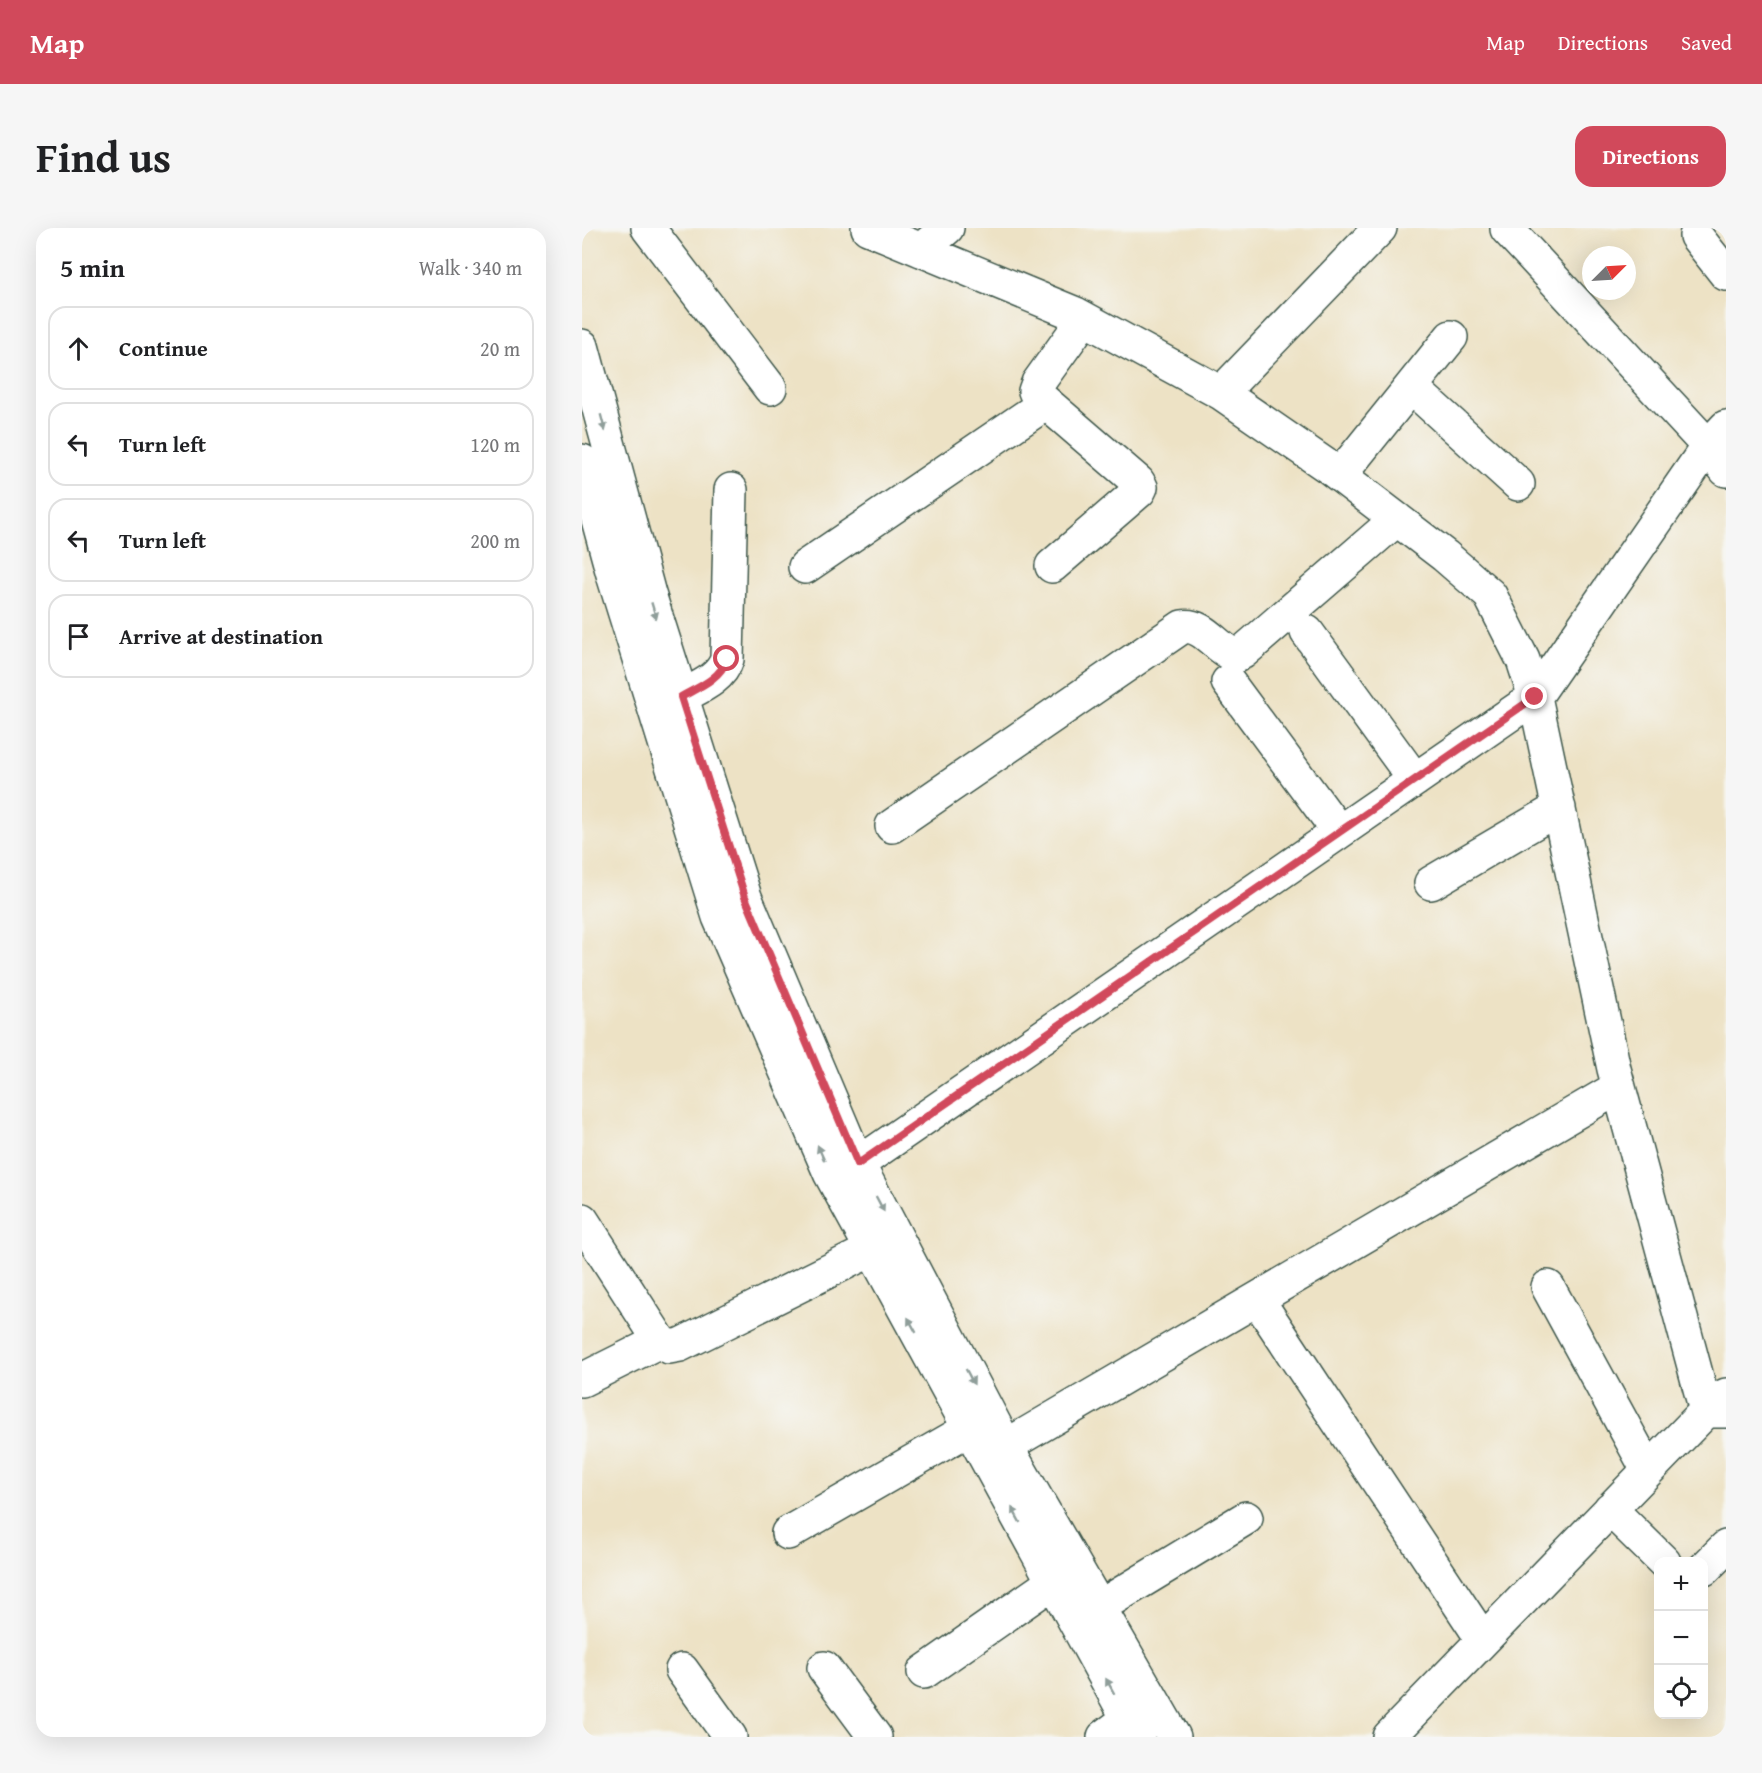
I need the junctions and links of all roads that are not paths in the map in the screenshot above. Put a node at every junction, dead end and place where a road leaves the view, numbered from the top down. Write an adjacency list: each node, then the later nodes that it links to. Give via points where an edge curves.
1 (648, 228): 13 (street)
2 (868, 228): 7 (street)
3 (947, 228): 7 (street)
4 (1380, 228): 14 (street)
5 (1507, 229): 16 (street)
6 (1696, 236): 8 (street)
7 (921, 250): 9 (street)
8 (1726, 274)
9 (1084, 319): 14 (street); 15 (street, via 1038,383 1035,391)
10 (1451, 337): 12 (street)
11 (582, 346): 26 (street, one-way to 26)
12 (1411, 387): 18 (street); 19 (street)
13 (771, 388)
14 (1221, 393): 18 (street)
15 (1046, 403): 22 (street, via 1141,488); 23 (street)
16 (1720, 448): 27 (street)
17 (582, 461): 36 (street, one-way to 17, via 830,1173 719,916 614,579)
18 (1340, 475): 21 (street)
19 (1518, 484)
20 (731, 490): 26 (street, via 727,659 723,671 715,678)
21 (1397, 519): 27 (street, via 1490,595 1522,660); 30 (street, via 1243,652 1236,656 1198,628 1182,627)
22 (1052, 566)
23 (805, 567)
24 (1307, 632): 28 (street)
25 (1228, 682): 31 (street)
26 (681, 697): 34 (street, via 745,897)
27 (1535, 697): 28 (street); 29 (street)
28 (1414, 780): 31 (street)
29 (1559, 808): 32 (street); 33 (street)
30 (892, 826)
31 (1339, 832): 34 (street)
32 (1431, 883)
33 (1619, 1087): 38 (street); 41 (street)
34 (858, 1164): 43 (street, one-way to 43)
35 (582, 1220): 39 (street)
36 (871, 1250): 39 (street, via 680,1345 669,1347); 42 (street, one-way to 36)
37 (1548, 1287): 44 (street)
38 (1257, 1299): 43 (street); 53 (street)
39 (660, 1341): 40 (street)
40 (582, 1380)
41 (1719, 1405): 44 (street)
42 (969, 1428): 47 (street); 51 (street, one-way to 42)
43 (1006, 1446): 52 (street)
44 (1648, 1470): 45 (street)
45 (1610, 1509): 49 (street); 53 (street)
46 (1246, 1518): 52 (street)
47 (788, 1533)
48 (1726, 1547): 50 (street)
49 (1659, 1557)
50 (1708, 1565)
51 (1053, 1582): 56 (street); 57 (street, one-way to 51)
52 (1099, 1606): 60 (street)
53 (1483, 1640): 61 (street)
54 (824, 1668): 59 (street)
55 (682, 1670): 58 (street)
56 (924, 1672)
57 (1124, 1731)
58 (730, 1737)
59 (875, 1737)
60 (1174, 1737)
61 (1389, 1737)

